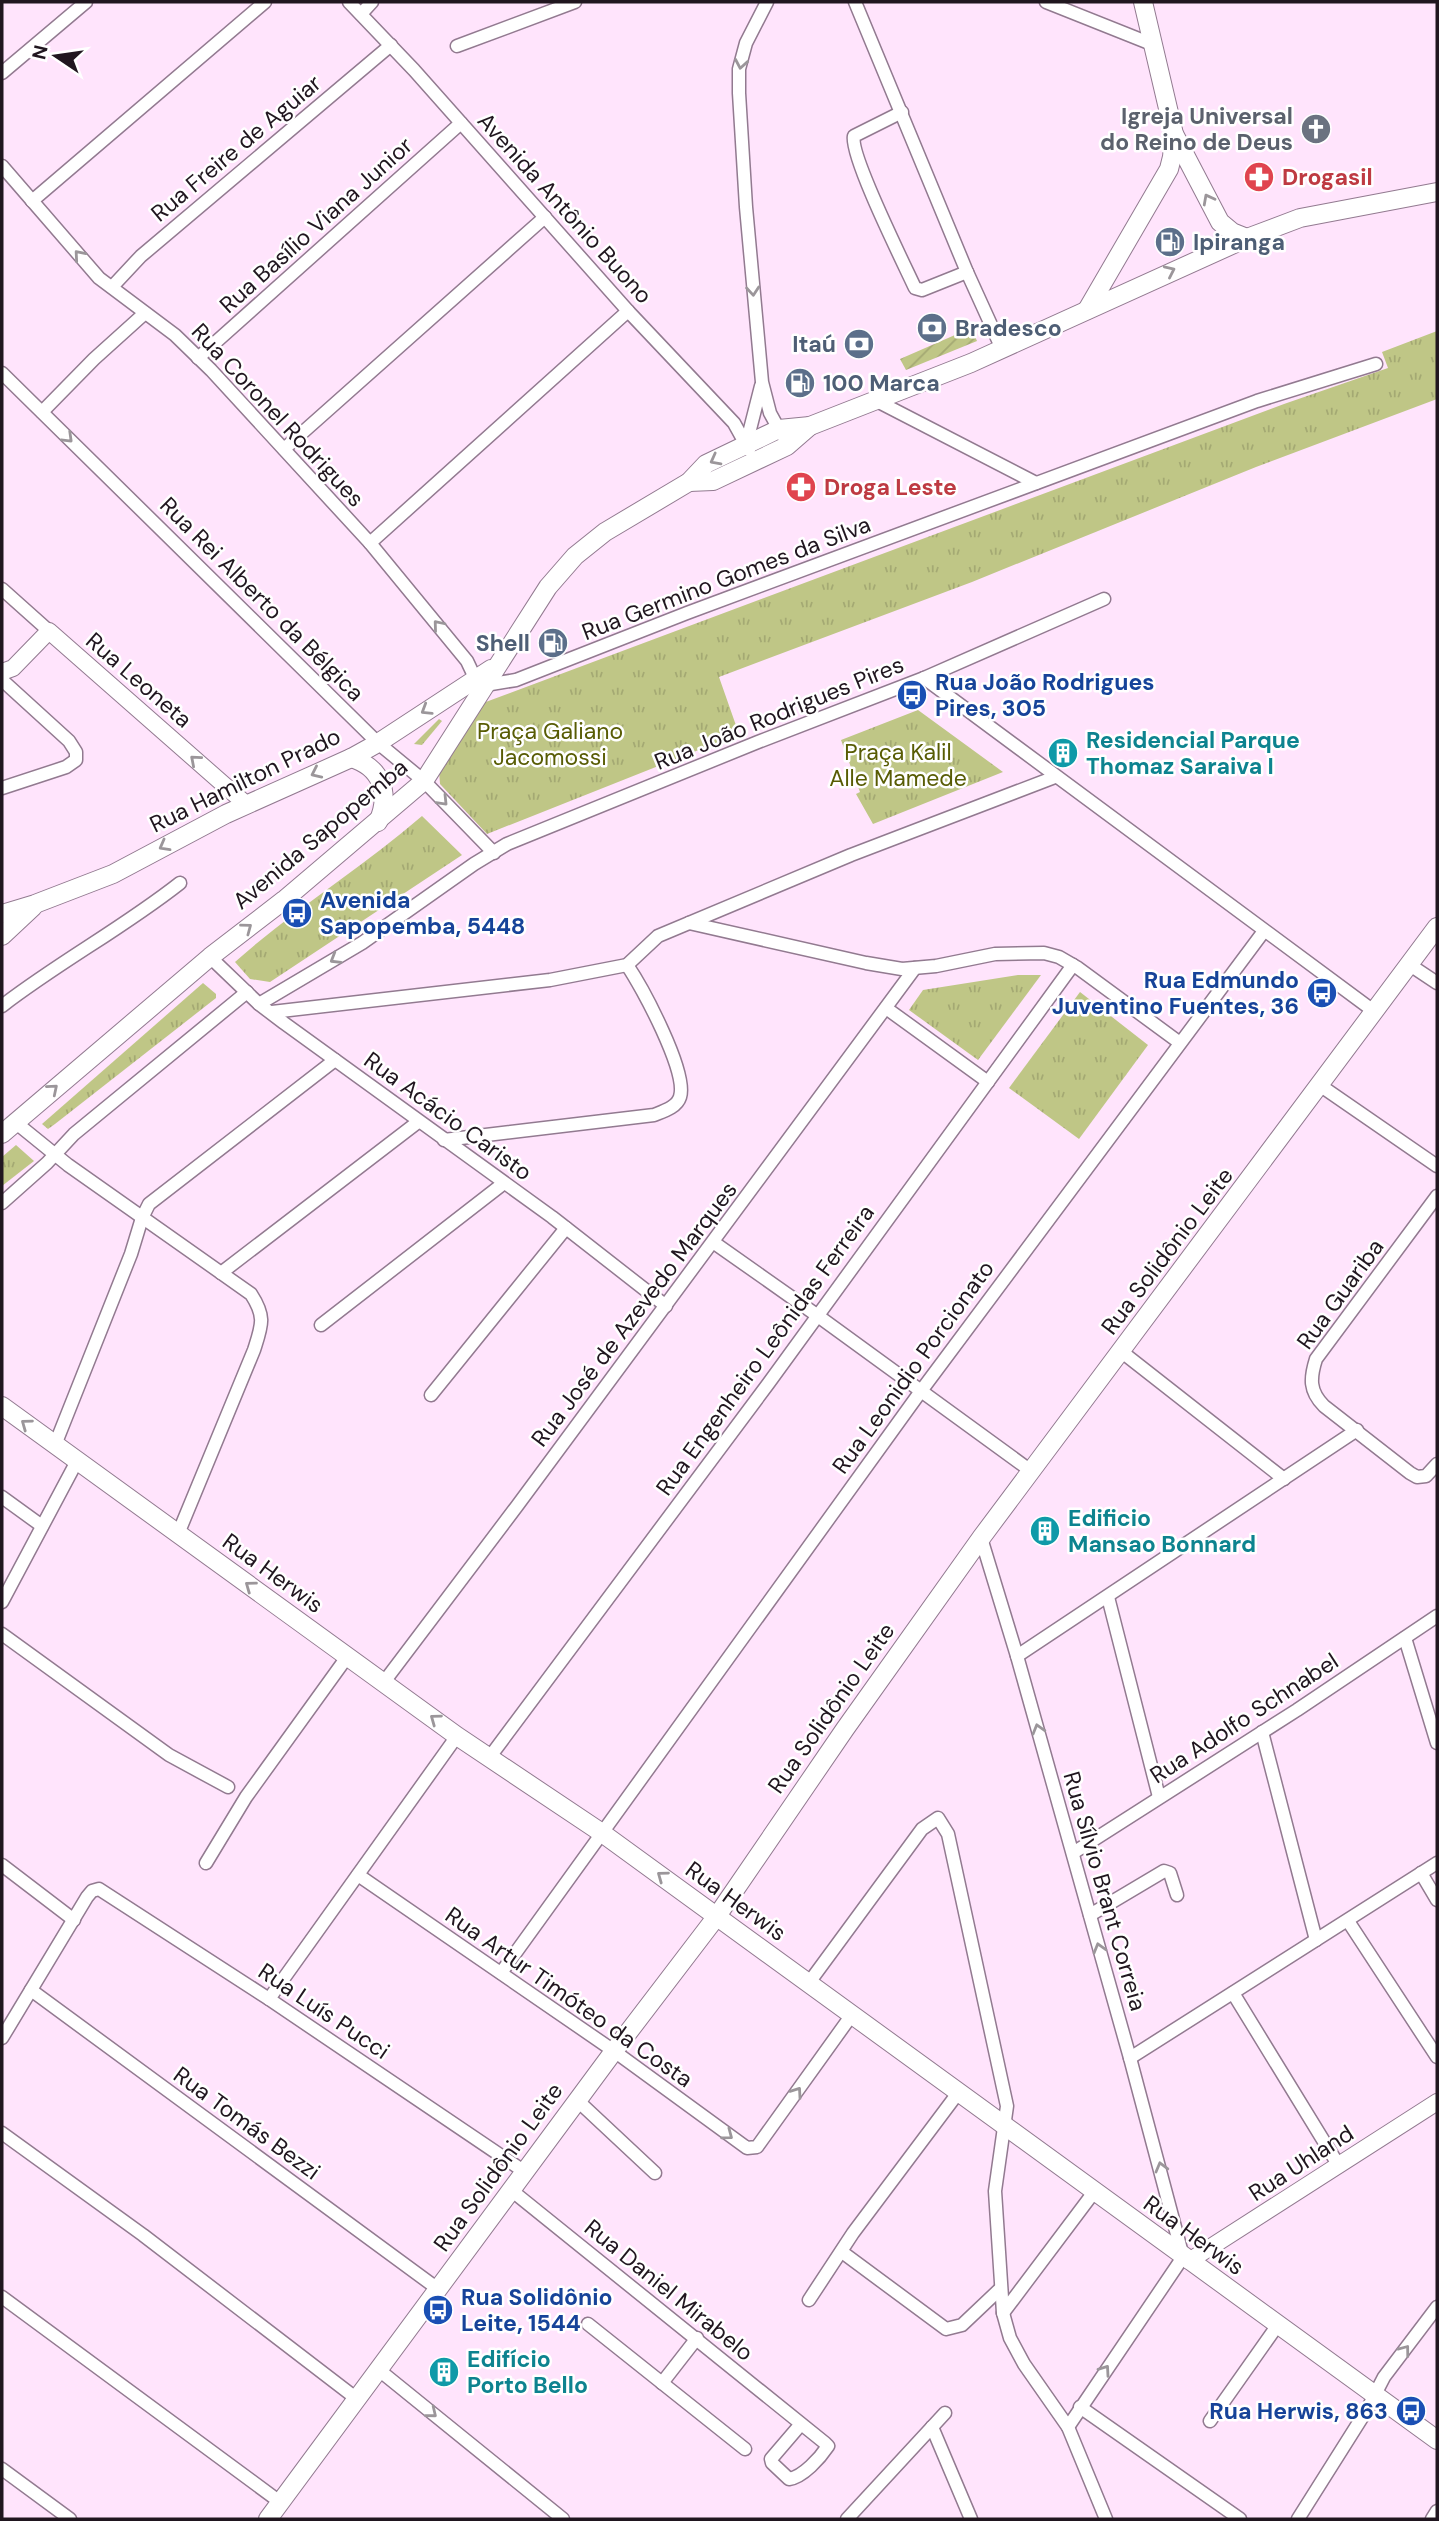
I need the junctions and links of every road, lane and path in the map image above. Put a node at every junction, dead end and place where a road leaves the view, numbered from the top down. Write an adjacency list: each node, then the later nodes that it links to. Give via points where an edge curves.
1 (86, 2): 14 (street)
2 (265, 2): 22 (street)
3 (349, 2): 10 (street, Avenida Antônio Buono)
4 (372, 2): 10 (street)
5 (575, 2): 13 (street)
6 (767, 2): 38 (street, one-way to 38, via 746,43 739,81)
7 (855, 2): 15 (street)
8 (1046, 2): 12 (street)
9 (1143, 2): 12 (main road)
10 (361, 14): 11 (street, Avenida Antônio Buono)
11 (391, 45): 16 (street, Avenida Antônio Buono); 29 (street, Rua Freire de Aguiar, via 141,257)
12 (1154, 45): 17 (main road)
13 (457, 46)
14 (2, 74)
15 (902, 112): 28 (street); 28 (street, via 854,136 864,175 915,288 922,290)
16 (461, 123): 23 (street, Avenida Antônio Buono); 35 (street, Rua Basílio Viana Junior)
17 (1174, 134): 19 (main road); 20 (main road, via 1172,160)
18 (2, 166): 22 (street, Rua Coronel Rodrigues)
19 (1195, 175): 20 (main road, via 1180,172); 24 (main road, one-way to 19)
20 (1164, 179): 27 (main road)
21 (1437, 192): 25 (main road, Avenida Sapopemba, via 1300,218)
22 (32, 201): 29 (street, Rua Coronel Rodrigues, one-way to 22)
23 (545, 217): 31 (street, Avenida Antônio Buono); 45 (street)
24 (1220, 222): 25 (main road); 26 (main road)
25 (1247, 237): 26 (main road, Avenida Sapopemba)
26 (1212, 252): 30 (main road, Avenida Sapopemba, one-way to 26)
27 (1112, 265): 30 (main road, via 1116,282); 32 (main road)
28 (967, 272): 34 (street)
29 (112, 287): 33 (street, Rua Coronel Rodrigues)
30 (1131, 289): 32 (main road, Avenida Sapopemba)
31 (628, 311): 43 (street, Avenida Antônio Buono, via 734,423); 49 (street)
32 (1086, 311): 34 (main road, Avenida Sapopemba)
33 (145, 313): 35 (street, Rua Coronel Rodrigues); 40 (street)
34 (1002, 349): 39 (main road, Avenida Sapopemba)
35 (198, 358): 45 (street, Rua Coronel Rodrigues)
36 (1376, 364): 48 (street, Rua Germino Gomes da Silva, via 1257,401)
37 (2, 373): 40 (street, Rua Rei Alberto da Bélgica)
38 (762, 382): 42 (street); 43 (street)
39 (875, 400): 41 (main road, Avenida Sapopemba); 48 (street)
40 (42, 412): 57 (street, Rua Rei Alberto da Bélgica, one-way to 57)
41 (810, 426): 42 (main road, Avenida Sapopemba); 44 (main road, Avenida Sapopemba)
42 (779, 429): 43 (main road, Avenida Sapopemba); 44 (street)
43 (746, 445): 46 (street, Avenida Antônio Buono); 47 (main road, Avenida Sapopemba, one-way to 47, via 706,464)
44 (787, 446): 46 (main road, Avenida Sapopemba)
45 (284, 449): 49 (street, Rua Coronel Rodrigues)
46 (755, 461): 47 (main road, Avenida Sapopemba, via 713,481)
47 (689, 482): 56 (main road, Avenida Sapopemba, via 605,532 575,556 547,588)
48 (1036, 483): 56 (street, Rua Germino Gomes da Silva, via 516,680)
49 (370, 543): 56 (street, Rua Coronel Rodrigues, one-way to 49, via 467,660)
50 (2, 589): 52 (street, Rua Leoneta)
51 (1104, 599): 54 (street, Rua João Rodrigues Pires)
52 (49, 631): 53 (street, via 13,668); 62 (street, Rua Leoneta, one-way to 52)
53 (2, 672)
54 (924, 678): 59 (street); 64 (street, Rua João Rodrigues Pires)
55 (2, 680): 61 (street, via 76,752 76,760 65,767)
56 (480, 688): 57 (main road, Rua Hamilton Prado, one-way to 57, via 421,713); 60 (main road, Avenida Sapopemba)
57 (377, 743): 58 (main road, Rua Hamilton Prado); 60 (street, Rua Rei Alberto da Bélgica)
58 (351, 758): 62 (main road, Rua Hamilton Prado, one-way to 62); 63 (main road, via 363,762 382,782 384,809)
59 (1055, 777): 68 (street); 70 (street)
60 (424, 781): 63 (main road, Avenida Sapopemba); 64 (street, Rua Rei Alberto da Bélgica, one-way to 64)
61 (2, 788)
62 (247, 805): 66 (main road, Rua Hamilton Prado, one-way to 66, via 113,874)
63 (378, 822): 72 (main road, Avenida Sapopemba, one-way to 63)
64 (494, 853): 79 (street, Rua João Rodrigues Pires, one-way to 79, via 362,943)
65 (180, 883): 80 (street)
66 (36, 904): 67 (main road, Rua Hamilton Prado); 71 (main road)
67 (2, 914)
68 (689, 923): 73 (street, via 658,936); 76 (street, via 866,963)
69 (1437, 927): 75 (main road, Rua Solidônio Leite)
70 (1264, 931): 83 (street); 84 (street, Rua Leonidio Porcionato)
71 (2, 936)
72 (210, 957): 78 (street, Rua Acácio Caristo); 89 (main road, Avenida Sapopemba, one-way to 72)
73 (627, 965): 82 (street, via 550,980); 90 (street, via 675,1062 680,1098 672,1108 654,1115)
74 (1073, 965): 76 (street, via 1044,953 1024,952); 84 (street); 86 (street, Rua Engenheiro Leônidas Ferreira)
75 (1410, 965): 77 (street); 83 (main road, Rua Solidônio Leite)
76 (915, 968): 81 (street, Rua José de Azevedo Marques)
77 (1437, 984)
78 (247, 992): 79 (street, Rua Acácio Caristo); 91 (street, via 74,1133)
79 (259, 1004): 82 (street, Rua Acácio Caristo)
80 (2, 1006)
81 (886, 1009): 86 (street); 98 (street, Rua José de Azevedo Marques)
82 (272, 1012): 85 (street, Rua Acácio Caristo)
83 (1376, 1012): 87 (main road, Rua Solidônio Leite)
84 (1180, 1042): 104 (street, Rua Leonidio Porcionato)
85 (335, 1060): 88 (street, Rua Acácio Caristo); 96 (street, via 155,1198)
86 (988, 1082): 101 (street, Rua Engenheiro Leônidas Ferreira)
87 (1321, 1086): 92 (street); 103 (main road, Rua Solidônio Leite)
88 (418, 1122): 90 (street, Rua Acácio Caristo); 99 (street)
89 (8, 1128): 91 (street)
90 (443, 1140): 93 (street, Rua Acácio Caristo)
91 (55, 1155): 95 (street); 96 (street)
92 (1437, 1166)
93 (504, 1183): 97 (street, Rua Acácio Caristo); 102 (street)
94 (1437, 1196): 107 (street, Rua Guariba, via 1316,1359 1310,1380 1314,1393)
95 (2, 1203)
96 (142, 1218): 99 (street); 108 (street)
97 (566, 1228): 100 (street, Rua Acácio Caristo); 105 (street)
98 (713, 1242): 100 (street, Rua José de Azevedo Marques); 101 (street)
99 (221, 1273): 115 (street, via 251,1294 262,1319 254,1350)
100 (666, 1306): 124 (street, Rua José de Azevedo Marques)
101 (818, 1315): 104 (street); 128 (street, Rua Engenheiro Leônidas Ferreira)
102 (321, 1325)
103 (1122, 1352): 111 (main road, Rua Solidônio Leite); 112 (street)
104 (921, 1391): 111 (street); 131 (street, Rua Leonidio Porcionato)
105 (431, 1395)
106 (2, 1406): 108 (main road, Rua Herwis, one-way to 106)
107 (1357, 1430): 110 (street, Rua Guariba, via 1417,1477 1426,1476); 112 (street)
108 (55, 1445): 109 (main road, Rua Herwis)
109 (78, 1461): 114 (street); 115 (main road, Rua Herwis)
110 (1437, 1464)
111 (1031, 1471): 116 (main road, Rua Solidônio Leite)
112 (1284, 1479): 117 (street)
113 (2, 1497): 114 (street)
114 (42, 1526): 118 (street)
115 (178, 1534): 123 (main road, Rua Herwis, one-way to 115)
116 (981, 1538): 122 (street, Rua Sílvio Brant Correia); 141 (main road, Rua Solidônio Leite)
117 (1108, 1597): 122 (street); 130 (street)
118 (2, 1602)
119 (1437, 1616): 121 (street, Rua Adolfo Schnabel)
120 (2, 1634): 129 (street, via 169,1755)
121 (1405, 1638): 125 (street, Rua Adolfo Schnabel); 127 (street)
122 (1017, 1656): 132 (street, Rua Sílvio Brant Correia, one-way to 122)
123 (347, 1657): 124 (main road, Rua Herwis); 133 (street, via 246,1797)
124 (384, 1682): 126 (main road, Rua Herwis, one-way to 124)
125 (1262, 1732): 130 (street, Rua Adolfo Schnabel); 144 (street)
126 (457, 1736): 128 (main road, Rua Herwis); 137 (street)
127 (1437, 1743)
128 (489, 1758): 131 (main road, Rua Herwis)
129 (228, 1787)
130 (1159, 1797): 132 (street, Rua Adolfo Schnabel)
131 (602, 1833): 141 (main road, Rua Herwis, one-way to 131); 145 (street, Rua Leonidio Porcionato)
132 (1073, 1853): 140 (street, Rua Sílvio Brant Correia)
133 (206, 1863)
134 (1437, 1863): 136 (street)
135 (2, 1865): 142 (street)
136 (1421, 1873): 139 (street); 143 (street)
137 (358, 1875): 145 (street, Rua Artur Timóteo da Costa); 149 (street)
138 (1177, 1895): 140 (street, via 1170,1873 1164,1871)
139 (1437, 1900)
140 (1090, 1915): 156 (street, Rua Sílvio Brant Correia, one-way to 140)
141 (717, 1916): 146 (main road, Rua Herwis); 154 (main road, Rua Solidônio Leite)
142 (74, 1920): 147 (street); 149 (street, Rua Luís Pucci, via 87,1897 99,1889)
143 (1348, 1921): 144 (street); 155 (street)
144 (1316, 1940): 148 (street)
145 (501, 1973): 154 (street, Rua Artur Timóteo da Costa)
146 (808, 1984): 151 (main road, Rua Herwis); 160 (street, via 922,1829 938,1818 948,1834 1000,2069 1007,2106)
147 (32, 1990): 152 (street); 169 (street, Rua Tomás Bezzi)
148 (1233, 1993): 156 (street); 162 (street)
149 (269, 1999): 163 (street, Rua Luís Pucci)
150 (2, 2011): 152 (street)
151 (851, 2016): 154 (street, Rua Artur Timóteo da Costa, one-way to 151, via 738,2143 757,2147); 157 (main road, Rua Herwis)
152 (13, 2019): 153 (street)
153 (2, 2038)
154 (614, 2052): 158 (main road, Rua Solidônio Leite)
155 (1437, 2057)
156 (1130, 2058): 168 (street, Rua Sílvio Brant Correia, one-way to 156)
157 (958, 2093): 160 (main road, Rua Herwis); 167 (street)
158 (578, 2101): 163 (main road, Rua Solidônio Leite); 164 (street)
159 (1437, 2102): 162 (street, Rua Uhland)
160 (1003, 2126): 166 (main road, Rua Herwis); 170 (street, via 995,2191)
161 (2, 2133): 181 (street)
162 (1339, 2166): 168 (street, Rua Uhland)
163 (524, 2172): 165 (main road, Rua Solidônio Leite)
164 (655, 2173)
165 (511, 2190): 169 (main road, Rua Solidônio Leite); 177 (street, Rua Daniel Mirabelo)
166 (1094, 2192): 168 (main road, Rua Herwis); 174 (street)
167 (842, 2252): 170 (street, via 946,2329 962,2325); 172 (street)
168 (1186, 2259): 176 (main road, Rua Herwis); 182 (street, one-way to 168)
169 (438, 2289): 178 (main road, Rua Solidônio Leite)
170 (1000, 2289): 174 (street)
171 (2, 2297): 191 (street)
172 (809, 2300)
173 (1437, 2307): 180 (street, one-way to 173)
174 (1003, 2313): 187 (street, via 1024,2364)
175 (588, 2324): 179 (street)
176 (1277, 2326): 180 (main road, Rua Herwis); 184 (street)
177 (697, 2338): 179 (street); 185 (street, Rua Daniel Mirabelo)
178 (379, 2370): 181 (main road, Rua Solidônio Leite); 195 (street, one-way to 195)
179 (662, 2383): 189 (street)
180 (1375, 2395): 188 (main road, Rua Herwis); 200 (street)
181 (357, 2399): 191 (main road, Rua Solidônio Leite)
182 (1080, 2407): 187 (street); 199 (street)
183 (945, 2413): 186 (street)
184 (1210, 2421)
185 (801, 2424): 185 (street, Rua Daniel Mirabelo, via 771,2459 789,2479 798,2477 828,2446)
186 (932, 2427): 196 (street); 197 (street)
187 (1068, 2427): 198 (street)
188 (1437, 2440)
189 (745, 2449)
190 (2, 2469): 193 (street)
191 (280, 2502): 194 (main road, Rua Solidônio Leite)
192 (1437, 2511): 201 (street)
193 (70, 2519)
194 (268, 2519)
195 (563, 2519)
196 (846, 2519)
197 (971, 2519)
198 (1107, 2519)
199 (1240, 2519)
200 (1298, 2519)
201 (1432, 2519)

